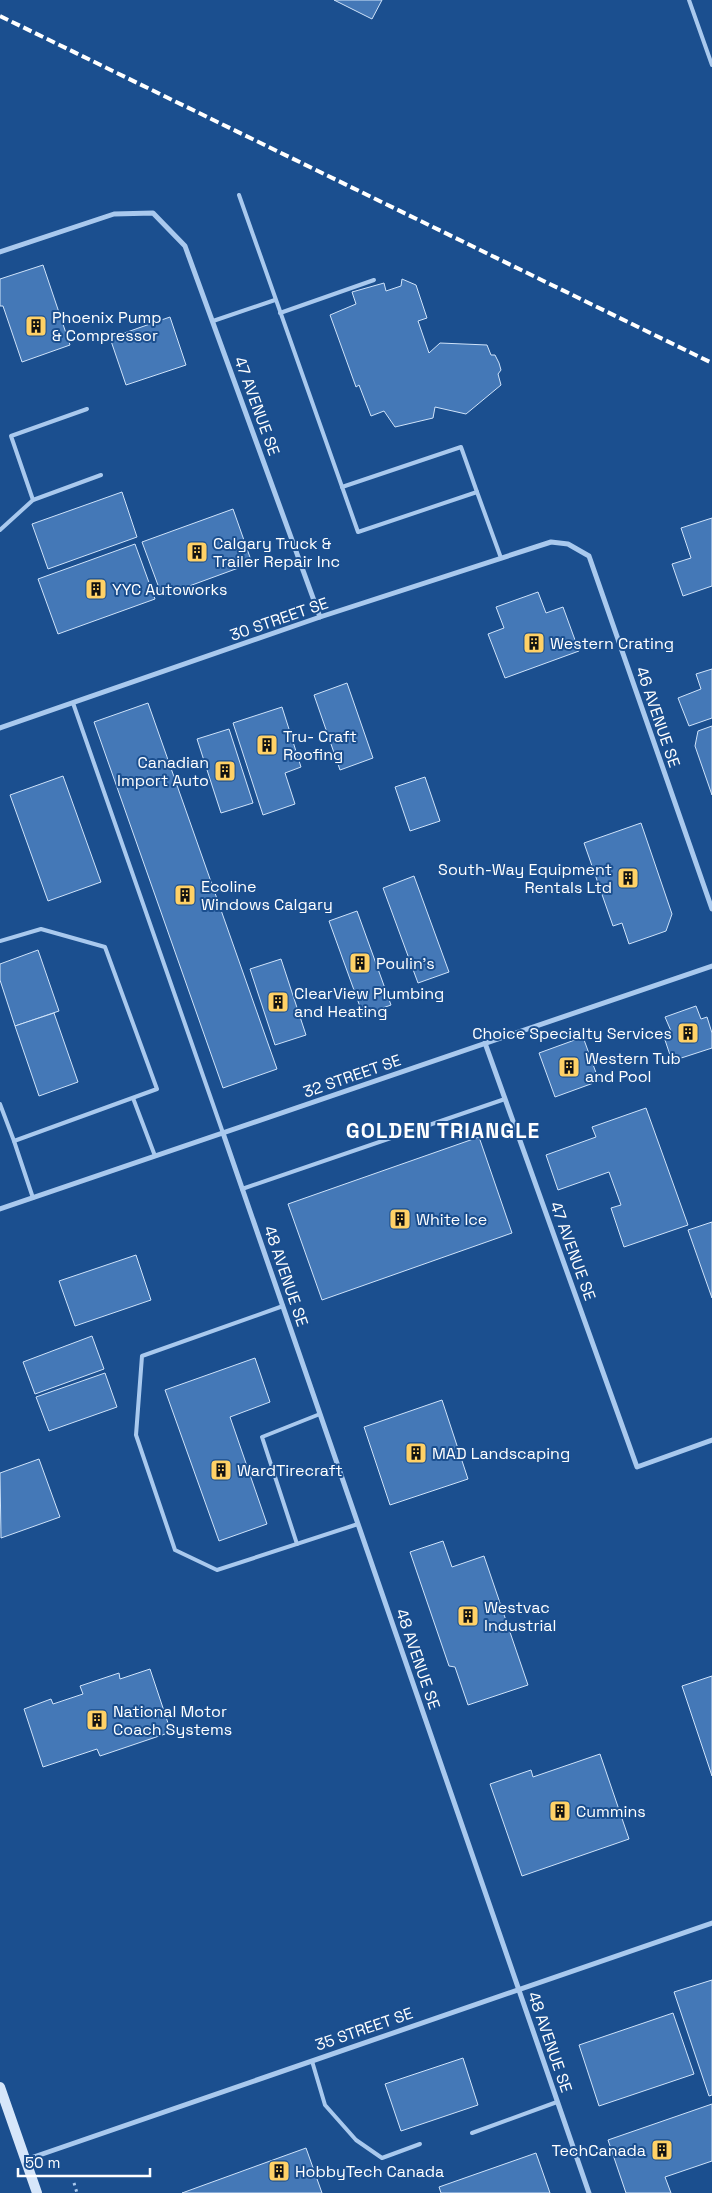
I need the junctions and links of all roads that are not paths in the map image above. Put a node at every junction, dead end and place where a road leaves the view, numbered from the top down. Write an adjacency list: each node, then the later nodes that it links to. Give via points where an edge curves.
1 (690, 0): 2 (lane)
2 (712, 65)
3 (239, 196): 6 (lane)
4 (0, 252): 8 (street, 47 AVENUE SE, via 114,214 154,213 185,246)
5 (374, 280): 7 (lane)
6 (276, 300): 7 (lane); 8 (lane)
7 (280, 313): 11 (lane)
8 (213, 321): 17 (street, 47 AVENUE SE)
9 (87, 409): 13 (lane, via 11,436)
10 (101, 475): 13 (lane)
11 (342, 487): 12 (lane, via 358,532); 12 (lane, via 461,447)
12 (477, 492): 16 (lane)
13 (33, 500): 14 (lane)
14 (0, 530)
15 (568, 544): 16 (street, 30 STREET SE, via 551,542); 20 (street, 46 AVENUE SE, via 589,556)
16 (501, 558): 17 (street, 30 STREET SE)
17 (320, 618): 18 (street, 30 STREET SE)
18 (73, 703): 19 (street, 30 STREET SE); 27 (lane)
19 (0, 728)
20 (712, 910)
21 (0, 942): 24 (lane, via 42,929 105,947 157,1089)
22 (712, 966): 23 (street, 32 STREET SE)
23 (485, 1043): 25 (street, 47 AVENUE SE); 27 (street, 32 STREET SE)
24 (133, 1098): 28 (lane); 29 (lane)
25 (505, 1099): 30 (lane); 35 (street, 47 AVENUE SE, via 637,1467)
26 (0, 1104): 28 (lane)
27 (223, 1133): 29 (street, 32 STREET SE); 30 (street, 48 AVENUE SE)
28 (14, 1141): 31 (lane)
29 (155, 1156): 31 (street, 32 STREET SE)
30 (242, 1189): 33 (street, 48 AVENUE SE)
31 (33, 1198): 32 (street, 32 STREET SE)
32 (0, 1209)
33 (282, 1306): 34 (street, 48 AVENUE SE); 37 (lane, via 142,1356 136,1435 175,1550 217,1570)
34 (320, 1414): 36 (street, 48 AVENUE SE); 37 (lane, via 262,1436)
35 (712, 1440)
36 (358, 1524): 37 (lane); 39 (street, 48 AVENUE SE)
37 (297, 1544)
38 (712, 1923): 39 (street, 35 STREET SE)
39 (518, 1989): 40 (street, 35 STREET SE); 42 (street, 48 AVENUE SE)
40 (312, 2061): 44 (lane, via 325,2105 356,2140 382,2158); 45 (street, 35 STREET SE)
41 (0, 2087): 45 (street)
42 (557, 2102): 43 (lane); 47 (street, 48 AVENUE SE)
43 (472, 2133)
44 (420, 2144)
45 (25, 2160): 46 (street)
46 (37, 2193)
47 (589, 2193)

